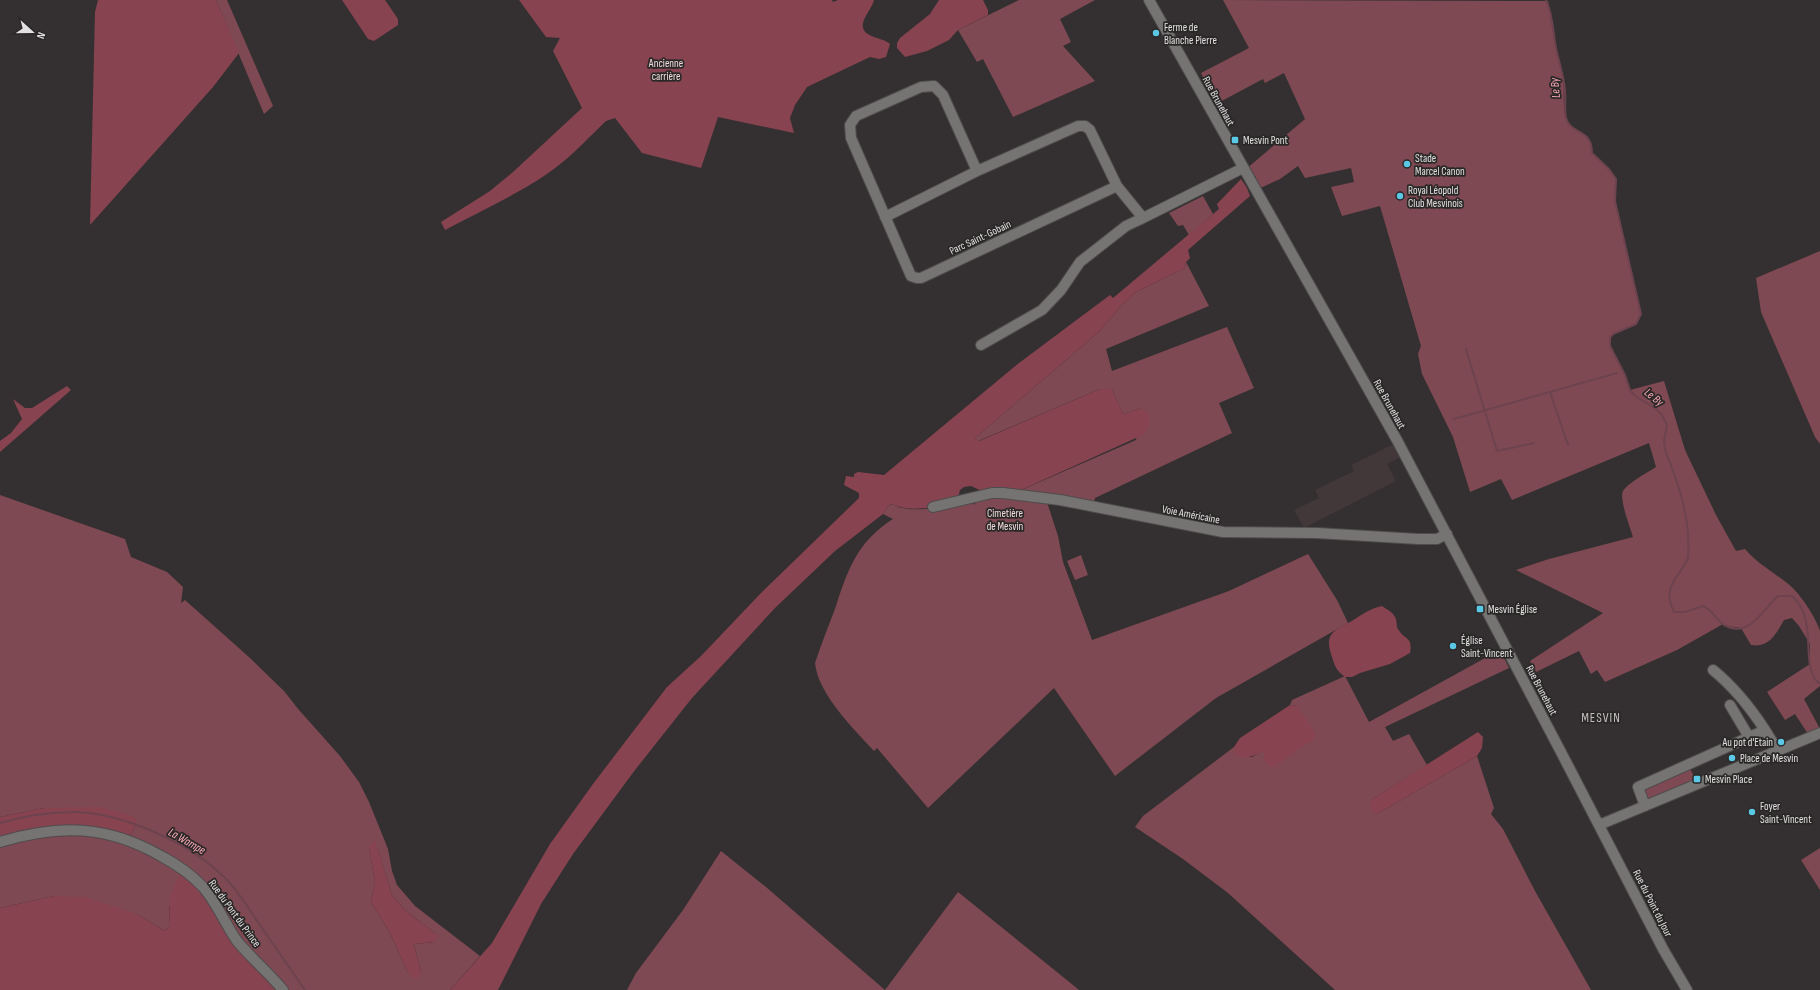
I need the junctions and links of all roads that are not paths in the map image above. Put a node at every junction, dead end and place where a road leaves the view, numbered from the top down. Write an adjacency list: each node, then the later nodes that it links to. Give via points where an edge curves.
1 (1149, 0): 2 (street, Rue Brunehaut)
2 (1243, 168): 6 (street); 9 (street, Rue Brunehaut, via 1352,359)
3 (977, 171): 4 (street, via 1082,126 1090,130); 5 (street); 5 (street, Parc Saint-Gobain, via 943,95 934,86 921,87 856,116 850,125 849,133)
4 (1117, 186): 5 (street, Parc Saint-Gobain, via 921,278 911,276); 6 (street)
5 (885, 216)
6 (1143, 218): 7 (street, via 1126,226 1080,262 1061,290 1042,310)
7 (981, 345)
8 (933, 507): 9 (street, Voie Américaine, via 992,493 1003,493 1060,500 1223,532 1317,532 1418,539 1437,539)
9 (1447, 534): 17 (street, Rue Brunehaut)
10 (1713, 670): 12 (street, via 1745,701)
11 (1730, 705): 14 (street)
12 (1765, 730): 14 (street); 15 (street)
13 (1820, 732): 15 (street)
14 (1749, 737): 16 (street, via 1638,787)
15 (1778, 751): 16 (street)
16 (1645, 806): 17 (street)
17 (1599, 825): 20 (street, Rue du Point du Jour)
18 (0, 842): 19 (street, Rue du Pont du Prince, via 50,831 84,831 128,839 152,851 184,871 203,887 237,940)
19 (283, 990)
20 (1687, 990)

